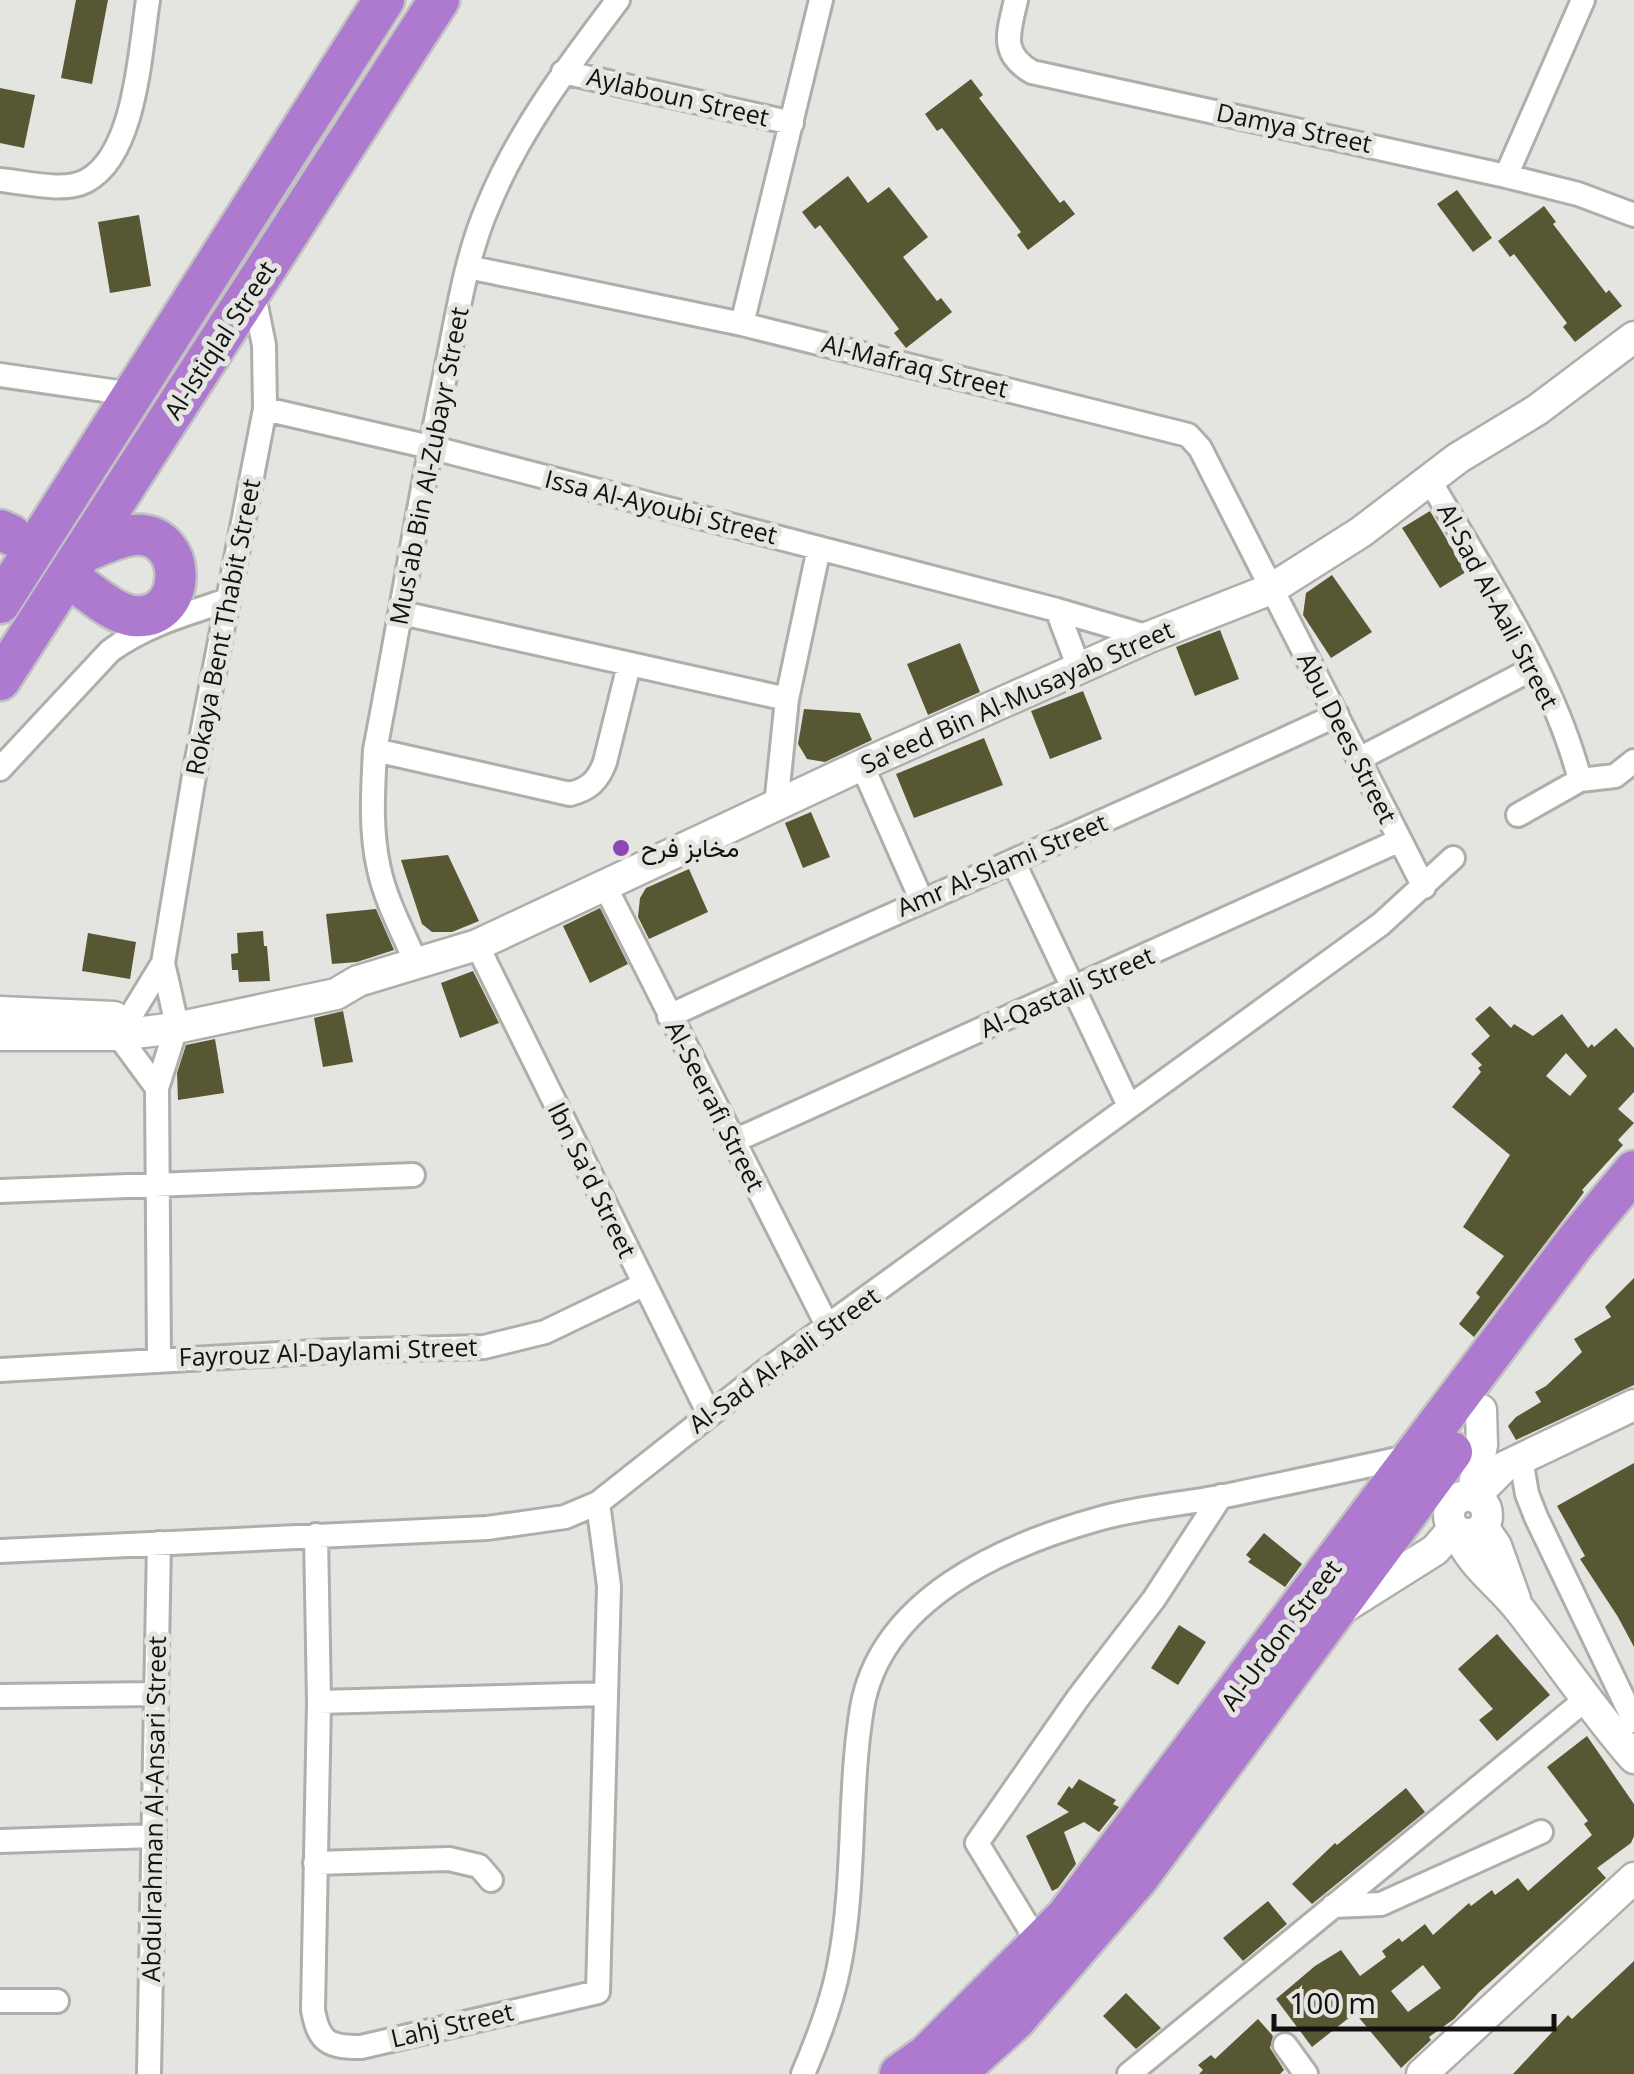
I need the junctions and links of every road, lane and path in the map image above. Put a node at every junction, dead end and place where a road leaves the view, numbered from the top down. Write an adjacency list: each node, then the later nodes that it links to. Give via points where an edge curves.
1 (148, 0): 11 (street, via 130,106 107,164 84,182 60,186)
2 (384, 0): 20 (highway, Al-Istiqlal Street)
3 (438, 0): 14 (highway, Al-Istiqlal Street)
4 (618, 0): 8 (street, Mus'ab Bin Al-Zubayr Street)
5 (821, 0): 9 (street)
6 (1016, 0): 10 (street, Damya Street, via 1011,53 1032,72)
7 (1583, 0): 10 (street)
8 (563, 72): 9 (street, Aylaboun Street); 13 (street, Mus'ab Bin Al-Zubayr Street, via 501,176)
9 (792, 123): 15 (street)
10 (1506, 176): 12 (street, Damya Street)
11 (0, 180)
12 (1634, 214)
13 (468, 268): 15 (street, Al-Mafraq Street); 22 (street, Mus'ab Bin Al-Zubayr Street)
14 (253, 292): 17 (highway, Al-Istiqlal Street); 18 (street, Rokaya Bent Thabit Street)
15 (742, 324): 25 (street, Al-Mafraq Street, via 1188,435)
16 (1634, 337): 23 (street, Sa'eed Bin Al-Musayab Street)
17 (219, 343): 18 (street, via 245,336); 34 (highway, Al-Istiqlal Street, via 80,568)
18 (264, 349): 21 (street, Rokaya Bent Thabit Street)
19 (0, 375): 20 (street)
20 (132, 394): 27 (highway, Al-Istiqlal Street)
21 (265, 408): 22 (street, Issa Al-Ayoubi Street); 26 (street, Rokaya Bent Thabit Street)
22 (430, 448): 24 (street, Issa Al-Ayoubi Street); 29 (street, Mus'ab Bin Al-Zubayr Street)
23 (1430, 480): 25 (street, Sa'eed Bin Al-Musayab Street); 32 (street, Al-Sad Al-Aali Street)
24 (819, 548): 28 (street, Issa Al-Ayoubi Street); 35 (street)
25 (1272, 589): 30 (street, Sa'eed Bin Al-Musayab Street); 36 (street, Abu Dees Street)
26 (228, 600): 41 (street, via 120,644); 52 (street, Rokaya Bent Thabit Street)
27 (0, 603)
28 (1056, 610): 30 (street, Issa Al-Ayoubi Street); 33 (street)
29 (402, 613): 31 (street); 37 (street, Mus'ab Bin Al-Zubayr Street)
30 (1149, 637): 33 (street, Sa'eed Bin Al-Musayab Street)
31 (629, 665): 35 (street); 37 (street, via 600,776 583,791 570,794)
32 (1536, 667): 38 (street); 42 (street, Al-Sad Al-Aali Street)
33 (1080, 668): 40 (street, Sa'eed Bin Al-Musayab Street)
34 (0, 680)
35 (787, 699): 43 (street)
36 (1337, 715): 38 (street, Abu Dees Street); 47 (street, Amr Al-Slami Street)
37 (374, 750): 53 (street, Mus'ab Bin Al-Zubayr Street, via 379,871)
38 (1359, 759): 45 (street, Abu Dees Street)
39 (1634, 762): 42 (street, via 1615,776)
40 (862, 765): 43 (street, Sa'eed Bin Al-Musayab Street); 50 (street)
41 (0, 769)
42 (1580, 780): 44 (street)
43 (776, 806): 48 (street, Sa'eed Bin Al-Musayab Street)
44 (1518, 816)
45 (1398, 841): 49 (street, Abu Dees Street); 54 (street, Al-Qastali Street)
46 (1453, 858): 49 (street, Al-Sad Al-Aali Street)
47 (1014, 862): 50 (street, Amr Al-Slami Street); 54 (street)
48 (604, 884): 51 (street, Sa'eed Bin Al-Musayab Street); 56 (street, Al-Seerafi Street)
49 (1424, 886): 62 (street, Al-Sad Al-Aali Street)
50 (921, 899): 56 (street, Amr Al-Slami Street)
51 (477, 945): 53 (street, Sa'eed Bin Al-Musayab Street); 69 (street, Ibn Sa'd Street)
52 (163, 963): 57 (street, Rokaya Bent Thabit Street); 59 (street, Rokaya Bent Thabit Street)
53 (417, 964): 57 (street, Sa'eed Bin Al-Musayab Street, via 336,994)
54 (1075, 989): 62 (street); 63 (street, Al-Qastali Street)
55 (0, 1012): 58 (street)
56 (668, 1016): 63 (street, Al-Seerafi Street)
57 (175, 1020): 59 (street, Sa'eed Bin Al-Musayab Street); 61 (street)
58 (68, 1026): 59 (street, Sa'eed Bin Al-Musayab Street); 60 (street)
59 (124, 1026): 61 (street)
60 (0, 1035)
61 (157, 1088): 66 (street)
62 (1129, 1106): 70 (street, Al-Sad Al-Aali Street)
63 (734, 1140): 70 (street, Al-Seerafi Street)
64 (1634, 1171): 76 (highway, Al-Urdon Street)
65 (413, 1175): 66 (street)
66 (159, 1185): 67 (street); 71 (street)
67 (0, 1191)
68 (1634, 1196): 74 (highway, Al-Urdon Street)
69 (644, 1285): 71 (street, Fayrouz Al-Daylami Street, via 545,1332 484,1347); 75 (street, Ibn Sa'd Street)
70 (828, 1328): 75 (street, Al-Sad Al-Aali Street)
71 (159, 1359): 72 (street, Fayrouz Al-Daylami Street)
72 (0, 1370)
73 (1634, 1405): 77 (street)
74 (1481, 1410): 80 (street); 84 (highway, Al-Urdon Street)
75 (709, 1414): 79 (street, Al-Sad Al-Aali Street)
76 (1415, 1455): 78 (street); 99 (highway, Al-Urdon Street)
77 (1526, 1461): 80 (street, via 1497,1471); 90 (street, via 1536,1517)
78 (1222, 1496): 99 (street, via 977,1843); 105 (street, via 1097,1519 1026,1545 948,1583 906,1620 869,1680 862,1709 842,1952)
79 (598, 1503): 81 (street, Al-Sad Al-Aali Street, via 532,1524); 86 (street, Lahj Street, via 609,1586)
80 (1471, 1515): 84 (street, via 1435,1550); 88 (street, via 1478,1566 1518,1607)
81 (316, 1535): 82 (street, Al-Sad Al-Aali Street); 89 (street, Lahj Street)
82 (159, 1543): 83 (street, Al-Sad Al-Aali Street); 85 (street, Abdulrahman Al-Ansari Street)
83 (0, 1551)
84 (1336, 1612): 106 (highway, Al-Urdon Street, via 1138,1878 1015,2020)
85 (154, 1694): 87 (street); 93 (street, Abdulrahman Al-Ansari Street)
86 (604, 1694): 89 (street); 95 (street, Lahj Street, via 598,1992 361,2047 326,2041 313,2010)
87 (0, 1696)
88 (1585, 1700): 91 (street); 98 (street)
89 (320, 1702): 95 (street, Lahj Street)
90 (1634, 1721)
91 (1634, 1758)
92 (1541, 1832): 98 (street, via 1381,1904)
93 (154, 1836): 94 (street); 104 (street, Abdulrahman Al-Ansari Street)
94 (0, 1840)
95 (315, 1863): 97 (street, via 449,1859 479,1866)
96 (1634, 1878): 109 (street)
97 (492, 1880)
98 (1332, 1906): 107 (street)
99 (1040, 1946): 103 (highway, Al-Urdon Street)
100 (0, 2001): 101 (street)
101 (57, 2001)
102 (1285, 2045): 108 (street)
103 (903, 2073)
104 (150, 2074)
105 (803, 2074)
106 (955, 2074)
107 (1129, 2074)
108 (1306, 2074)
109 (1422, 2074)

